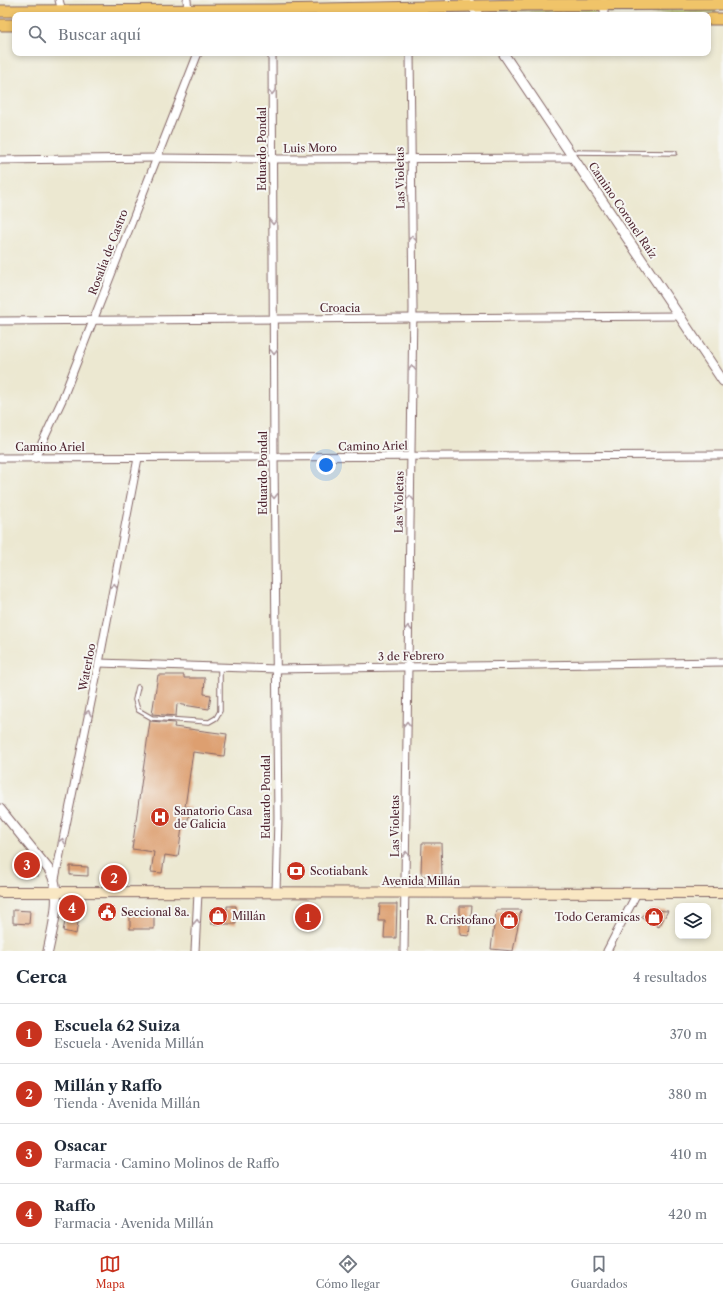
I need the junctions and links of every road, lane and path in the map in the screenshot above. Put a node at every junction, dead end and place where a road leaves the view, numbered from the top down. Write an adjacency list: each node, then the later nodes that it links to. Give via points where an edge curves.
1 (512, 0): 5 (main road)
2 (722, 3): 7 (main road); 10 (street)
3 (61, 5): 4 (main road); 8 (main road)
4 (188, 5): 6 (main road)
5 (527, 5): 6 (main road); 7 (main road)
6 (473, 6)
7 (604, 7)
8 (0, 11)
9 (711, 19): 10 (main road)
10 (722, 19)
11 (0, 25): 12 (main road)
12 (12, 25)
13 (197, 56): 19 (street, Rosalía de Castro)
14 (272, 56): 22 (street, Eduardo Pondal, one-way to 22)
15 (410, 56): 20 (street, Las Violetas)
16 (505, 56): 18 (street, Camino Coronel Raíz)
17 (675, 153): 18 (lane)
18 (572, 155): 20 (street, Luis Moro); 23 (street, Camino Coronel Raíz)
19 (156, 158): 21 (street, Luis Moro); 22 (street, Luis Moro); 25 (street, Rosalía de Castro)
20 (411, 158): 22 (street, Luis Moro); 24 (street, Las Violetas, one-way to 20)
21 (0, 160)
22 (273, 160): 26 (street, Eduardo Pondal, one-way to 26)
23 (681, 316): 24 (street, Croacia); 28 (street, Camino Coronel Raíz)
24 (413, 319): 26 (street, Croacia); 29 (street, Las Violetas, one-way to 24)
25 (93, 320): 26 (street, Croacia); 27 (street, Croacia); 32 (street, Rosalía de Castro, via 62,400)
26 (274, 320): 34 (street, Eduardo Pondal, one-way to 34)
27 (0, 321)
28 (723, 381)
29 (410, 456): 30 (street, Camino Ariel); 34 (street, Camino Ariel); 38 (street, Las Violetas, one-way to 29)
30 (723, 456)
31 (0, 458): 32 (street, Camino Ariel)
32 (35, 458): 33 (street, Camino Ariel)
33 (138, 458): 34 (street, Camino Ariel); 36 (street, Waterloo, one-way to 33)
34 (274, 458): 39 (street, Eduardo Pondal, one-way to 39)
35 (723, 662): 38 (street, 3 de Febrero)
36 (99, 663): 37 (street, 3 de Febrero); 42 (street, Waterloo, one-way to 36)
37 (220, 666): 39 (street, 3 de Febrero); 40 (lane, via 220,711 216,718 209,722 152,718 138,710 135,700)
38 (407, 667): 39 (street, 3 de Febrero); 47 (street, Las Violetas, one-way to 38)
39 (276, 669): 46 (street, Eduardo Pondal)
40 (138, 688)
41 (0, 809): 42 (street)
42 (54, 879): 44 (street)
43 (0, 892): 44 (main road, Avenida Millán)
44 (56, 893): 45 (main road, Avenida Millán); 50 (street)
45 (198, 893): 46 (main road, Avenida Millán); 51 (street, one-way to 45)
46 (276, 893): 47 (main road, Avenida Millán)
47 (405, 893): 48 (main road, Avenida Millán); 52 (street, Las Violetas)
48 (637, 893): 49 (main road, Avenida Millán); 53 (street)
49 (723, 893)
50 (48, 951)
51 (195, 951)
52 (404, 951)
53 (607, 951)

